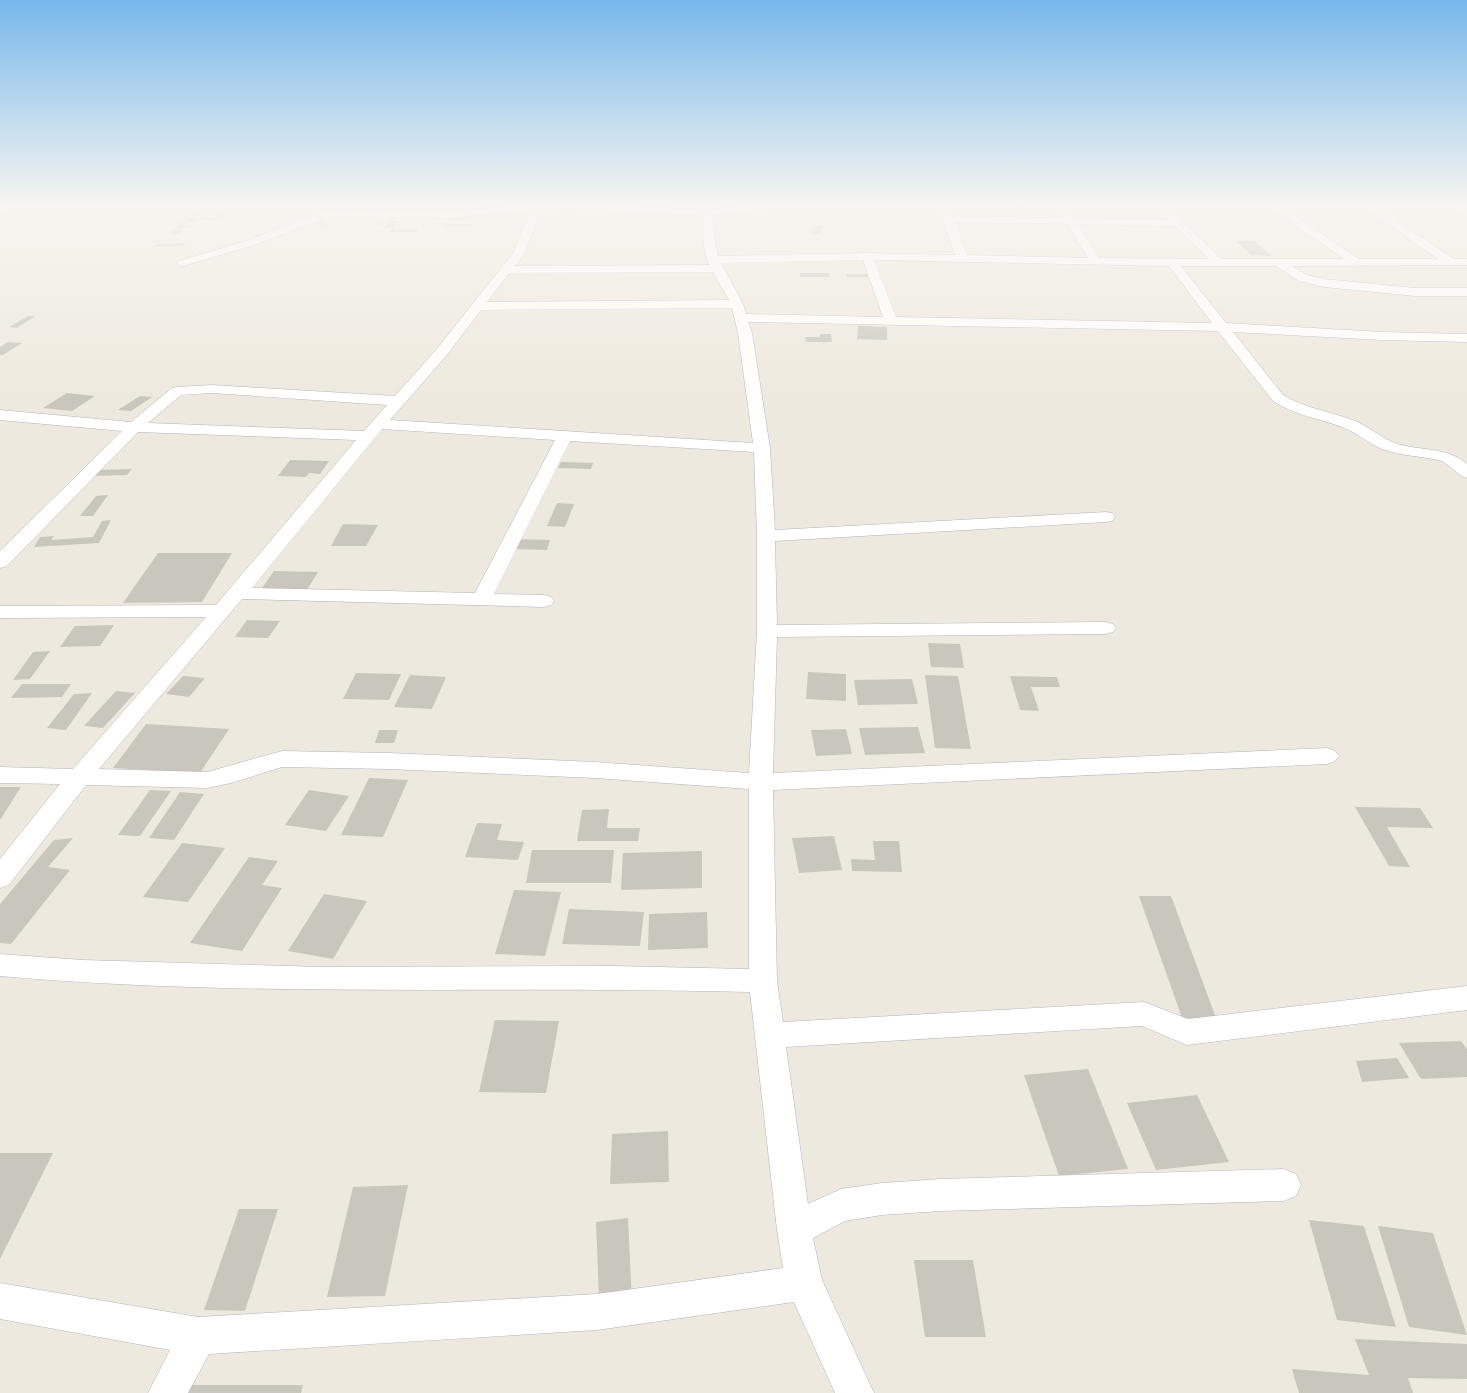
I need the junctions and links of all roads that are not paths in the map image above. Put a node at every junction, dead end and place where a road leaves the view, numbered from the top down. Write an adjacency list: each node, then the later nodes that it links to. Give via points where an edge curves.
1 (505, 271): 7 (street)
2 (719, 271): 8 (street)
3 (873, 271): 9 (street)
4 (1178, 271): 10 (street)
5 (1292, 271): 6 (street, via 1304,278 1324,283 1415,292)
6 (1467, 292)
7 (477, 306): 8 (street); 12 (street, via 441,353)
8 (739, 311): 9 (street); 17 (street, via 745,333)
9 (892, 321): 10 (street)
10 (1222, 327): 11 (street); 18 (street, via 1278,398 1287,404 1308,414 1348,424 1396,448 1448,458)
11 (1467, 338)
12 (398, 401): 14 (street, via 212,389 176,391); 15 (street)
13 (0, 415): 14 (street)
14 (134, 427): 15 (street); 21 (street)
15 (373, 430): 16 (street); 22 (street)
16 (565, 436): 17 (street); 23 (street)
17 (762, 448): 20 (street)
18 (1467, 473)
19 (1106, 517): 20 (street)
20 (766, 536): 28 (street)
21 (0, 562)
22 (237, 593): 23 (street); 25 (street)
23 (482, 599): 24 (street)
24 (544, 601)
25 (222, 611): 26 (street); 31 (street)
26 (0, 612)
27 (1106, 628): 28 (street)
28 (767, 631): 32 (street)
29 (1327, 756): 32 (street)
30 (0, 775): 31 (street)
31 (79, 777): 32 (street, via 207,780 282,759 588,770); 33 (street)
32 (761, 782): 35 (street)
33 (0, 878)
34 (0, 965): 35 (street, via 82,972 321,979 612,978)
35 (763, 981): 37 (street)
36 (1467, 998): 37 (street, via 1187,1032 1144,1014)
37 (770, 1035): 39 (street)
38 (1284, 1185): 39 (street, via 882,1199 841,1205)
39 (794, 1230): 40 (street)
40 (804, 1283): 42 (street, via 597,1312); 44 (street)
41 (0, 1300): 42 (street)
42 (198, 1336): 43 (street)
43 (167, 1393)
44 (855, 1393)

